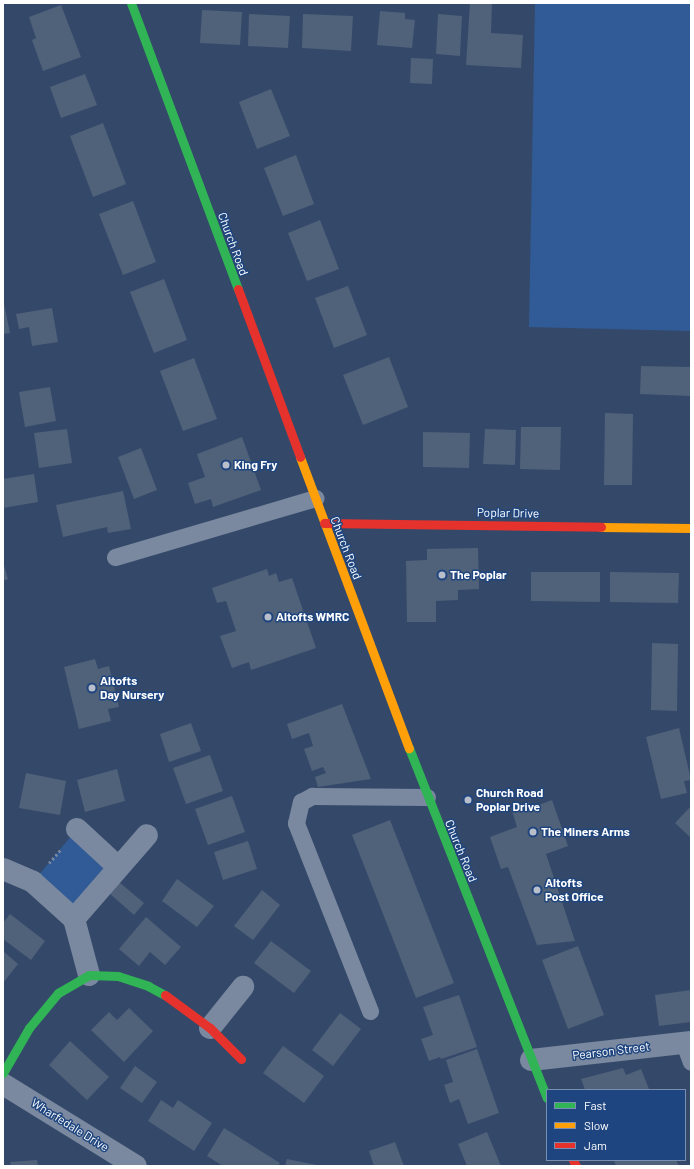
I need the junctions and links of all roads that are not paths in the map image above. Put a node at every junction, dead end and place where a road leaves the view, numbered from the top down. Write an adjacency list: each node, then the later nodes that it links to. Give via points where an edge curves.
1 (131, 3): 2 (street, Church Road)
2 (315, 498): 3 (street, Church Road); 5 (lane)
3 (324, 524): 4 (street, Poplar Drive); 6 (street, Church Road)
4 (691, 528)
5 (115, 557)
6 (427, 797): 14 (lane, via 318,795 301,802 296,823); 18 (street, Church Road)
7 (78, 830): 9 (street)
8 (147, 836): 9 (street)
9 (118, 867): 11 (street)
10 (3, 869): 11 (street, via 34,882)
11 (74, 919): 12 (street)
12 (89, 975): 15 (street, via 118,976 148,986 179,1003); 19 (street, via 58,993 29,1028)
13 (243, 987): 15 (street)
14 (370, 1011)
15 (210, 1028): 17 (street)
16 (689, 1049): 18 (street, Pearson Street)
17 (241, 1059)
18 (531, 1060): 21 (street, Church Road)
19 (3, 1073)
20 (3, 1084): 22 (street, Wharfedale Drive)
21 (546, 1096)
22 (136, 1166)

